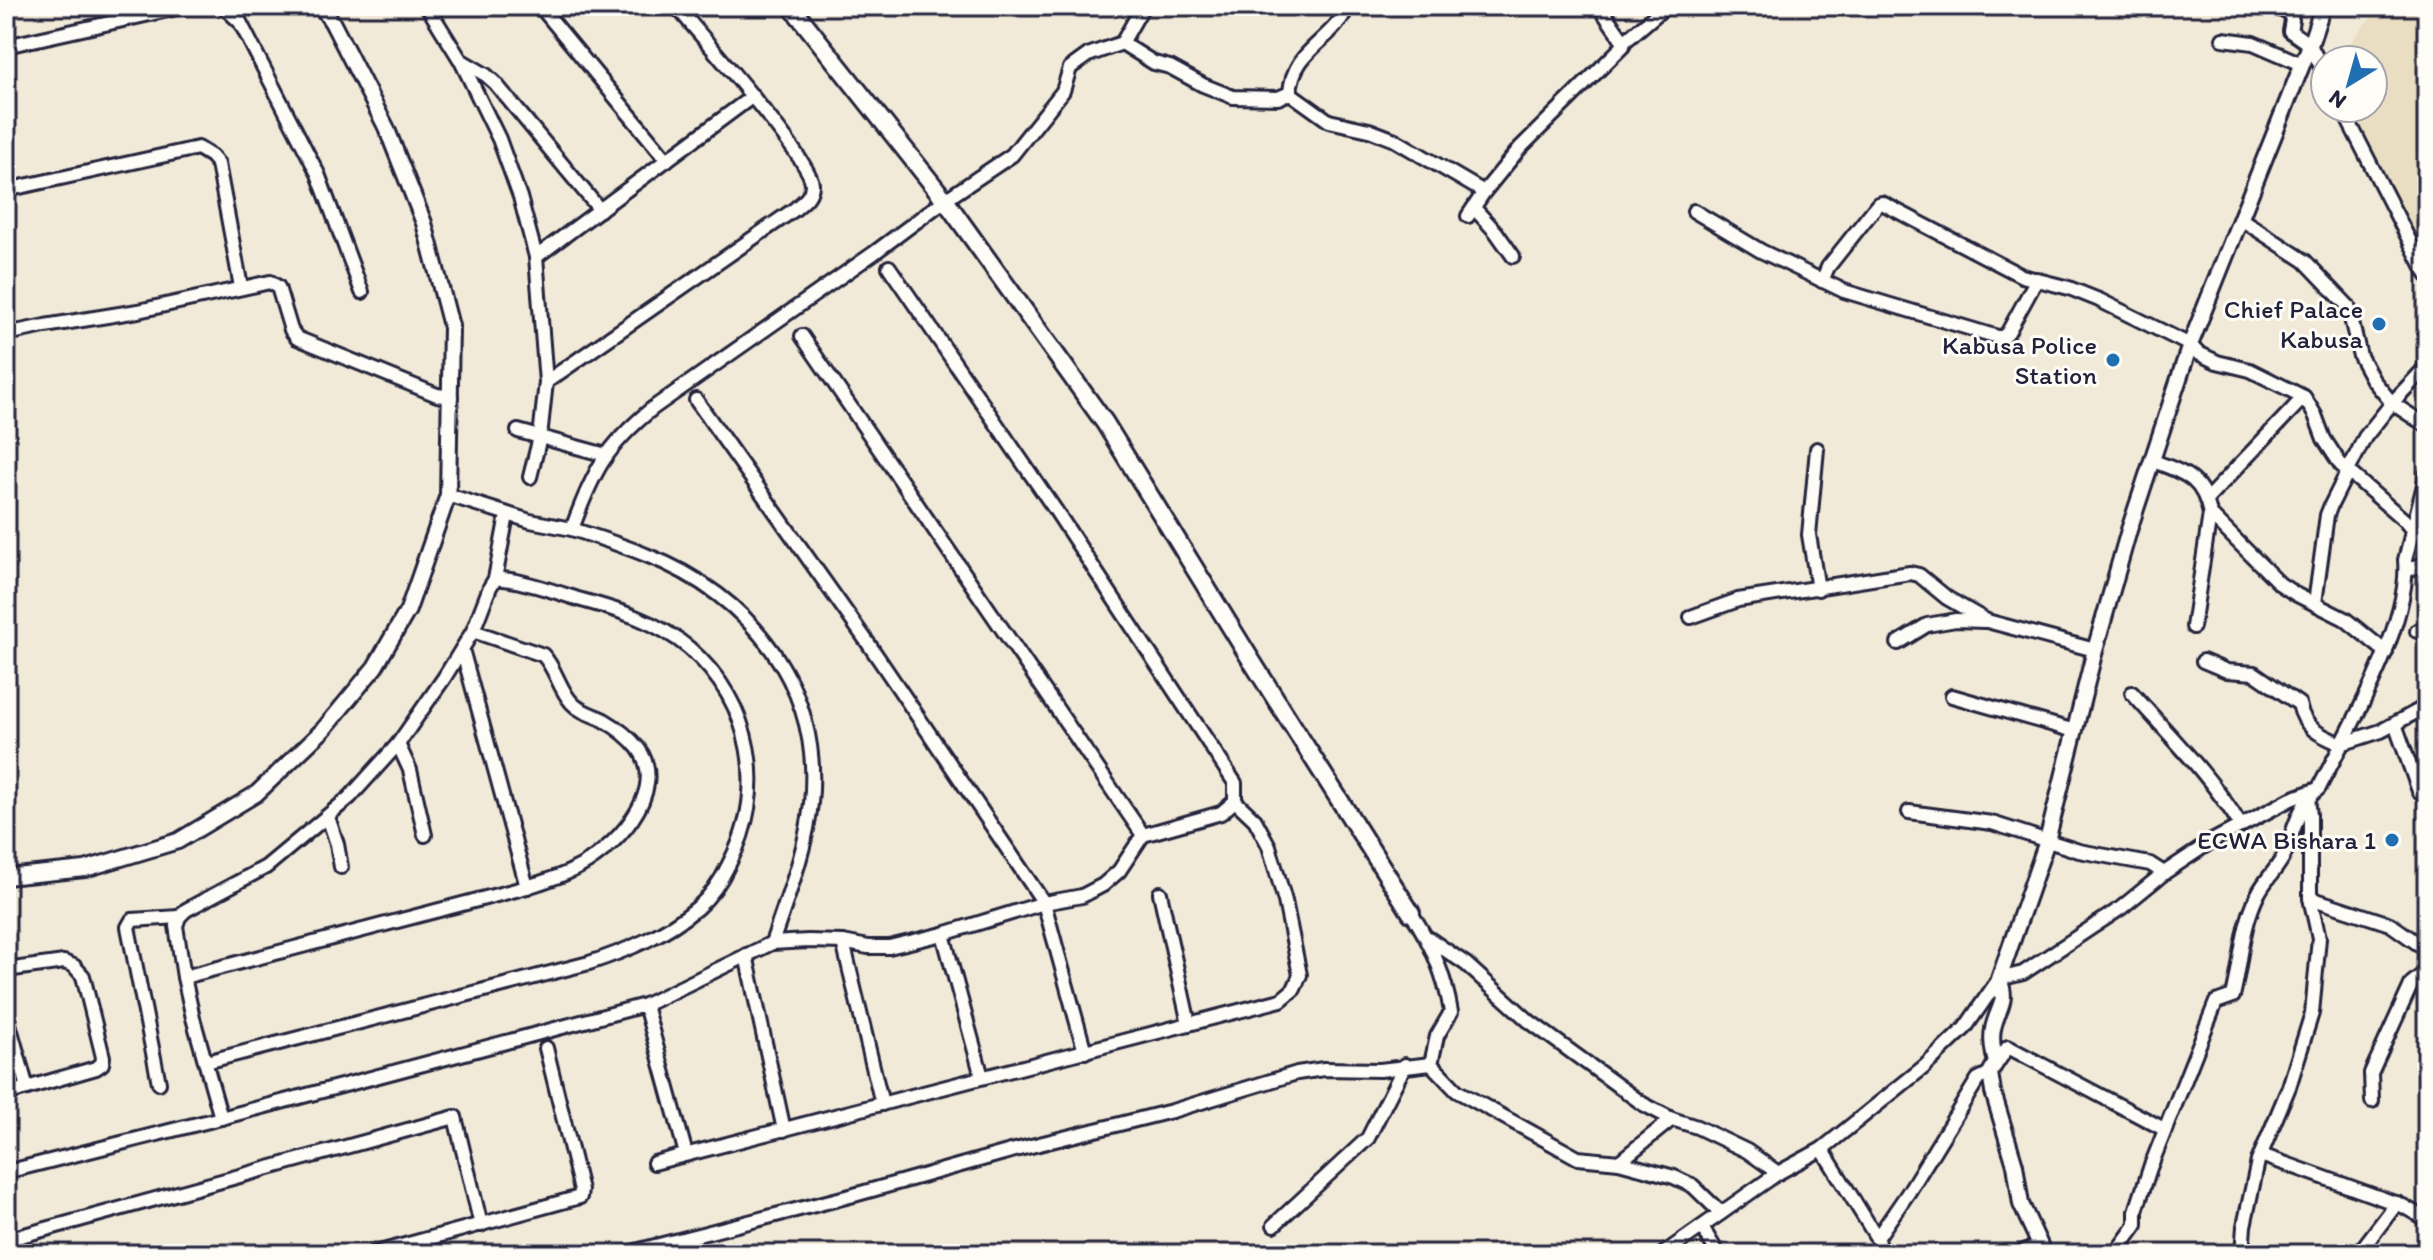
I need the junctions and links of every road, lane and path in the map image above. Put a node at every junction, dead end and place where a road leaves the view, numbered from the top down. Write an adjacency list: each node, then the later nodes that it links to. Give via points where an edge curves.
1 (186, 6): 19 (street)
2 (223, 6): 40 (street, via 240,22 318,174)
3 (321, 6): 46 (street, via 386,127 429,236 451,326)
4 (427, 6): 21 (street)
5 (540, 6): 26 (street)
6 (676, 6): 24 (street)
7 (791, 6): 29 (main road)
8 (1143, 6): 16 (street)
9 (1348, 6): 23 (street, via 1296,66)
10 (1599, 6): 15 (street)
11 (1666, 6): 15 (street)
12 (2274, 6): 17 (street, via 2290,14 2290,31)
13 (2323, 6): 18 (street)
14 (2223, 39): 22 (street, via 2253,43)
15 (1624, 42): 28 (street)
16 (1122, 43): 23 (street, via 1233,97 1278,98); 29 (street, via 1079,60 1070,68 1063,91 1012,155)
17 (2309, 44)
18 (2310, 44)
19 (6, 46)
20 (2309, 47): 22 (street)
21 (461, 61): 30 (street, via 495,83); 34 (street, via 499,139)
22 (2302, 64): 32 (street)
23 (1290, 93): 28 (street, via 1329,121 1395,140)
24 (753, 96): 26 (street); 45 (street, via 805,168 812,181 810,196)
25 (2350, 124): 36 (street)
26 (667, 160): 30 (street)
27 (6, 190): 39 (street, via 198,148 218,164)
28 (1484, 192): 33 (street, via 1471,212 1496,232)
29 (945, 200): 54 (street, via 653,408); 104 (main road, via 1105,423)
30 (600, 210): 34 (street)
31 (1694, 211): 38 (street)
32 (2241, 219): 43 (street); 49 (street, via 2305,261 2348,306 2360,356)
33 (1513, 256)
34 (536, 257): 45 (street)
35 (889, 267): 89 (street, via 1235,783)
36 (2427, 275)
37 (2037, 279): 38 (street, via 2003,337); 38 (street, via 1882,203); 43 (street, via 2099,300)
38 (1822, 281)
39 (241, 287): 41 (street); 46 (street, via 275,284 291,330 304,343)
40 (362, 292)
41 (6, 334)
42 (802, 336): 95 (street)
43 (2190, 345): 47 (street, via 2217,362 2250,370); 55 (street)
44 (2427, 366): 49 (street)
45 (546, 382): 52 (street)
46 (451, 397): 59 (street)
47 (2304, 397): 56 (street, via 2324,439); 60 (street)
48 (696, 400): 103 (street)
49 (2392, 403): 50 (street); 56 (street)
50 (2427, 426)
51 (518, 431): 52 (street)
52 (540, 437): 54 (street); 58 (street)
53 (1817, 449): 68 (street, via 1809,535)
54 (606, 455): 63 (street)
55 (2153, 461): 60 (street, via 2182,472 2200,485); 76 (street)
56 (2348, 470): 64 (street); 69 (street, via 2327,515)
57 (2427, 473): 64 (street)
58 (530, 477)
59 (448, 495): 62 (street); 99 (street, via 408,610 375,667 323,730 256,794 178,841 85,869)
60 (2207, 499): 61 (street)
61 (2210, 514): 69 (street, via 2280,584); 72 (street)
62 (507, 515): 63 (street); 67 (street)
63 (572, 529): 109 (street, via 648,555 706,587 756,628 794,685 809,744 811,804)
64 (2414, 532): 66 (street)
65 (2427, 562): 66 (street)
66 (2406, 571): 77 (street)
67 (495, 579): 73 (street); 121 (street, via 648,622 688,647 718,679 740,723 752,774 746,827 722,878 697,908 629,949)
68 (1818, 589): 70 (street, via 1738,600); 71 (street, via 1910,573)
69 (2315, 603): 77 (street)
70 (1691, 617)
71 (1987, 621): 74 (street, via 1927,625); 76 (street)
72 (2193, 627)
73 (473, 631): 75 (street); 100 (street, via 543,655 574,706 616,729 645,763 643,798 621,834 575,870)
74 (1898, 643)
75 (462, 649): 84 (street); 100 (street)
76 (2095, 650): 83 (street)
77 (2386, 652): 85 (street)
78 (2203, 661): 85 (street, via 2227,671 2254,673 2299,704 2312,731)
79 (2132, 693): 93 (street, via 2196,762)
80 (1952, 696): 83 (street)
81 (2427, 706): 82 (street)
82 (2395, 724): 85 (street); 87 (street)
83 (2075, 731): 96 (street)
84 (398, 744): 92 (street); 94 (street, via 410,770)
85 (2341, 744): 86 (street)
86 (2319, 788): 88 (street); 90 (street)
87 (2419, 791)
88 (2291, 799): 90 (street); 93 (street)
89 (1235, 801): 95 (street, via 1221,813); 118 (street, via 1255,820 1269,846 1300,975 1281,1000)
90 (2306, 803): 102 (street); 133 (street, via 2284,856 2258,892 2242,937 2233,996 2216,1002)
91 (1909, 812): 96 (street, via 1992,823)
92 (328, 817): 97 (street); 105 (street, via 266,867)
93 (2241, 826): 98 (street)
94 (425, 835)
95 (1143, 835): 103 (street, via 1103,885 1082,896)
96 (2047, 841): 98 (street, via 2150,864); 115 (street)
97 (341, 867)
98 (2164, 873): 115 (street, via 2023,973)
99 (6, 877)
100 (527, 887): 114 (street)
101 (1160, 893): 118 (street)
102 (2310, 898): 110 (street, via 2390,924); 137 (street, via 2319,938 2312,1013)
103 (1044, 903): 106 (street); 120 (street)
104 (1411, 913): 107 (street)
105 (179, 917): 114 (street); 126 (street, via 132,920 128,927)
106 (943, 934): 108 (street, via 889,947); 125 (street)
107 (1428, 938): 122 (street, via 1451,1012 1437,1036); 132 (street, via 1466,964 1529,1021 1643,1104)
108 (843, 942): 109 (street); 130 (street)
109 (772, 943): 111 (street)
110 (2427, 950)
111 (746, 955): 116 (street); 134 (street)
112 (6, 970): 127 (street, via 64,962 74,966 83,976 103,1057 96,1068)
113 (2427, 971): 129 (street, via 2412,983 2371,1073)
114 (184, 977): 121 (street)
115 (1999, 979): 124 (street, via 2004,990 1993,1029 1996,1062); 135 (street, via 1965,1028)
116 (645, 1005): 131 (street); 136 (street)
117 (6, 1013): 127 (street)
118 (1189, 1024): 120 (street)
119 (546, 1048): 145 (street, via 581,1195)
120 (1085, 1052): 125 (street)
121 (206, 1062): 131 (street)
122 (1431, 1064): 123 (street); 138 (street, via 1457,1091 1578,1158)
123 (1405, 1065): 146 (street, via 1368,1138); 153 (street, via 1297,1073 1172,1111)
124 (1990, 1073): 133 (street, via 2008,1047); 148 (street, via 1978,1079); 150 (street, via 2021,1204)
125 (982, 1077): 130 (street)
126 (159, 1083)
127 (27, 1088): 128 (street)
128 (6, 1094)
129 (2372, 1101)
130 (882, 1104): 134 (street)
131 (221, 1118): 140 (street)
132 (1672, 1119): 138 (street); 141 (street, via 1747,1151)
133 (2164, 1129): 151 (street, via 2136,1225)
134 (784, 1130): 136 (street)
135 (1822, 1149): 141 (street); 148 (street)
136 (686, 1154): 139 (street)
137 (2261, 1155): 142 (street); 158 (street)
138 (1619, 1162): 143 (street, via 1693,1186)
139 (654, 1163)
140 (6, 1172)
141 (1778, 1173): 143 (street)
142 (2397, 1203): 144 (street); 159 (street)
143 (1721, 1213): 147 (street)
144 (2427, 1220)
145 (481, 1225): 149 (street, via 455,1117); 152 (street)
146 (1274, 1225)
147 (1702, 1227): 154 (street); 155 (street)
148 (1877, 1238): 156 (street)
149 (6, 1240)
150 (2042, 1250): 157 (street)
151 (2118, 1253)
152 (372, 1254)
153 (624, 1254)
154 (1663, 1254)
155 (1718, 1254)
156 (1880, 1254)
157 (2016, 1254)
158 (2242, 1254)
159 (2358, 1254)

